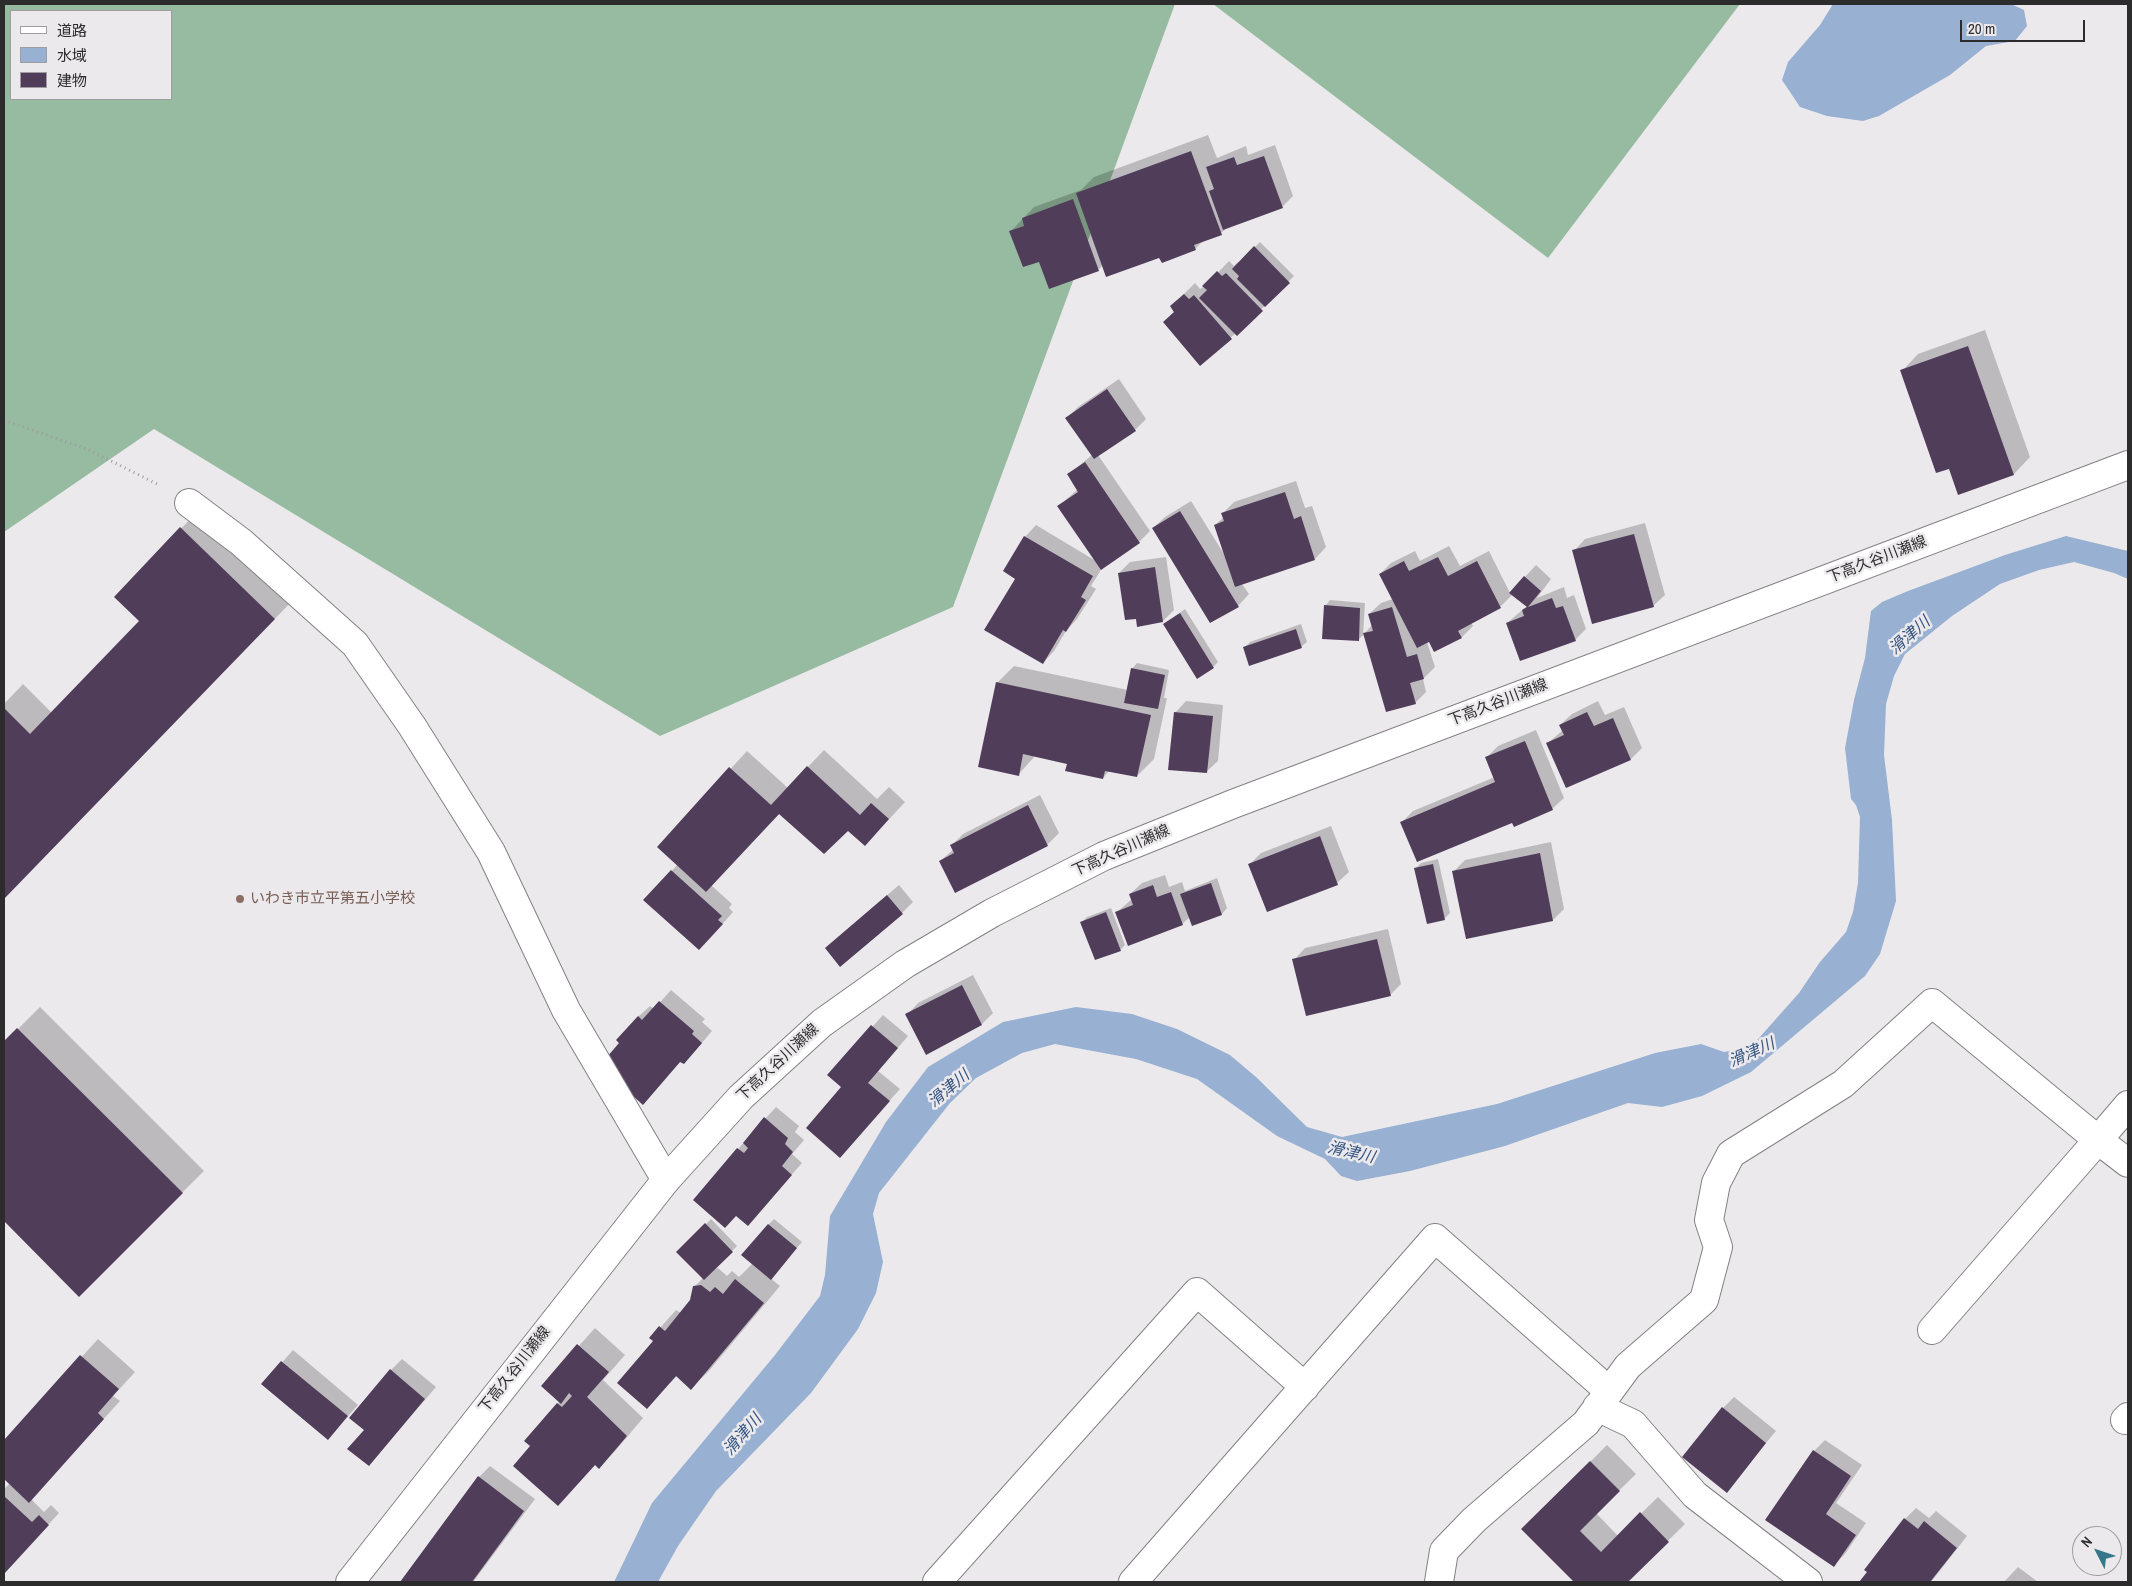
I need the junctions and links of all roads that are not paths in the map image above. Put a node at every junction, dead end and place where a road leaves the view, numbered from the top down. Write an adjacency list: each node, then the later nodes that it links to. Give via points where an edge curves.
1 (2128, 465): 6 (street, 下高久谷川瀬線, via 1233,804 1104,856 992,912 920,955 822,1023 741,1097)
2 (189, 503): 6 (street, via 241,542 355,644 412,726 491,852 566,1010)
3 (2128, 1105): 4 (street)
4 (2098, 1140): 5 (street); 7 (street); 9 (street, via 1932,1003 1843,1084 1731,1154 1716,1183 1709,1220 1718,1247 1704,1300 1628,1366)
5 (2128, 1163)
6 (666, 1180): 10 (street, 下高久谷川瀬線)
7 (1932, 1330)
8 (1305, 1387): 9 (street, via 1435,1238); 11 (street, via 1197,1292); 12 (street)
9 (1603, 1399): 13 (street, via 1586,1423 1474,1520 1444,1551); 14 (street, via 1633,1424 1695,1495)
10 (350, 1582)
11 (937, 1582)
12 (1133, 1582)
13 (1439, 1582)
14 (1808, 1582)

